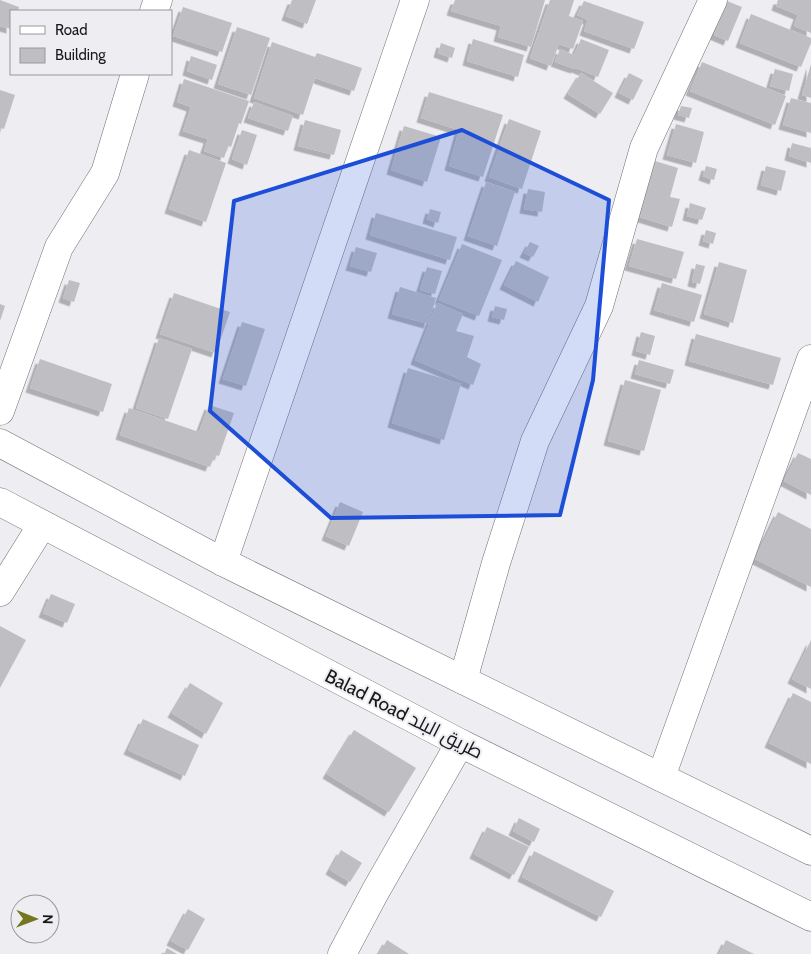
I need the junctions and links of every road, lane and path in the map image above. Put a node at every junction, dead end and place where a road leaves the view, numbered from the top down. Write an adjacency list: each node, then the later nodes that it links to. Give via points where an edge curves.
1 (415, 0): 9 (main road)
2 (713, 0): 11 (main road, via 644,148 599,306 535,441)
3 (136, 75): 5 (main road, via 105,173 59,247)
4 (811, 359): 13 (main road)
5 (0, 411)
6 (0, 443): 9 (main road)
7 (0, 502): 8 (main road, Balad Road طريق البلد)
8 (42, 525): 10 (main road); 12 (main road, Balad Road طريق البلد)
9 (222, 562): 11 (main road)
10 (0, 592)
11 (463, 680): 13 (main road)
12 (460, 744): 15 (main road, Balad Road طريق البلد); 16 (main road)
13 (661, 777): 14 (main road)
14 (811, 851)
15 (811, 917)
16 (342, 954)

